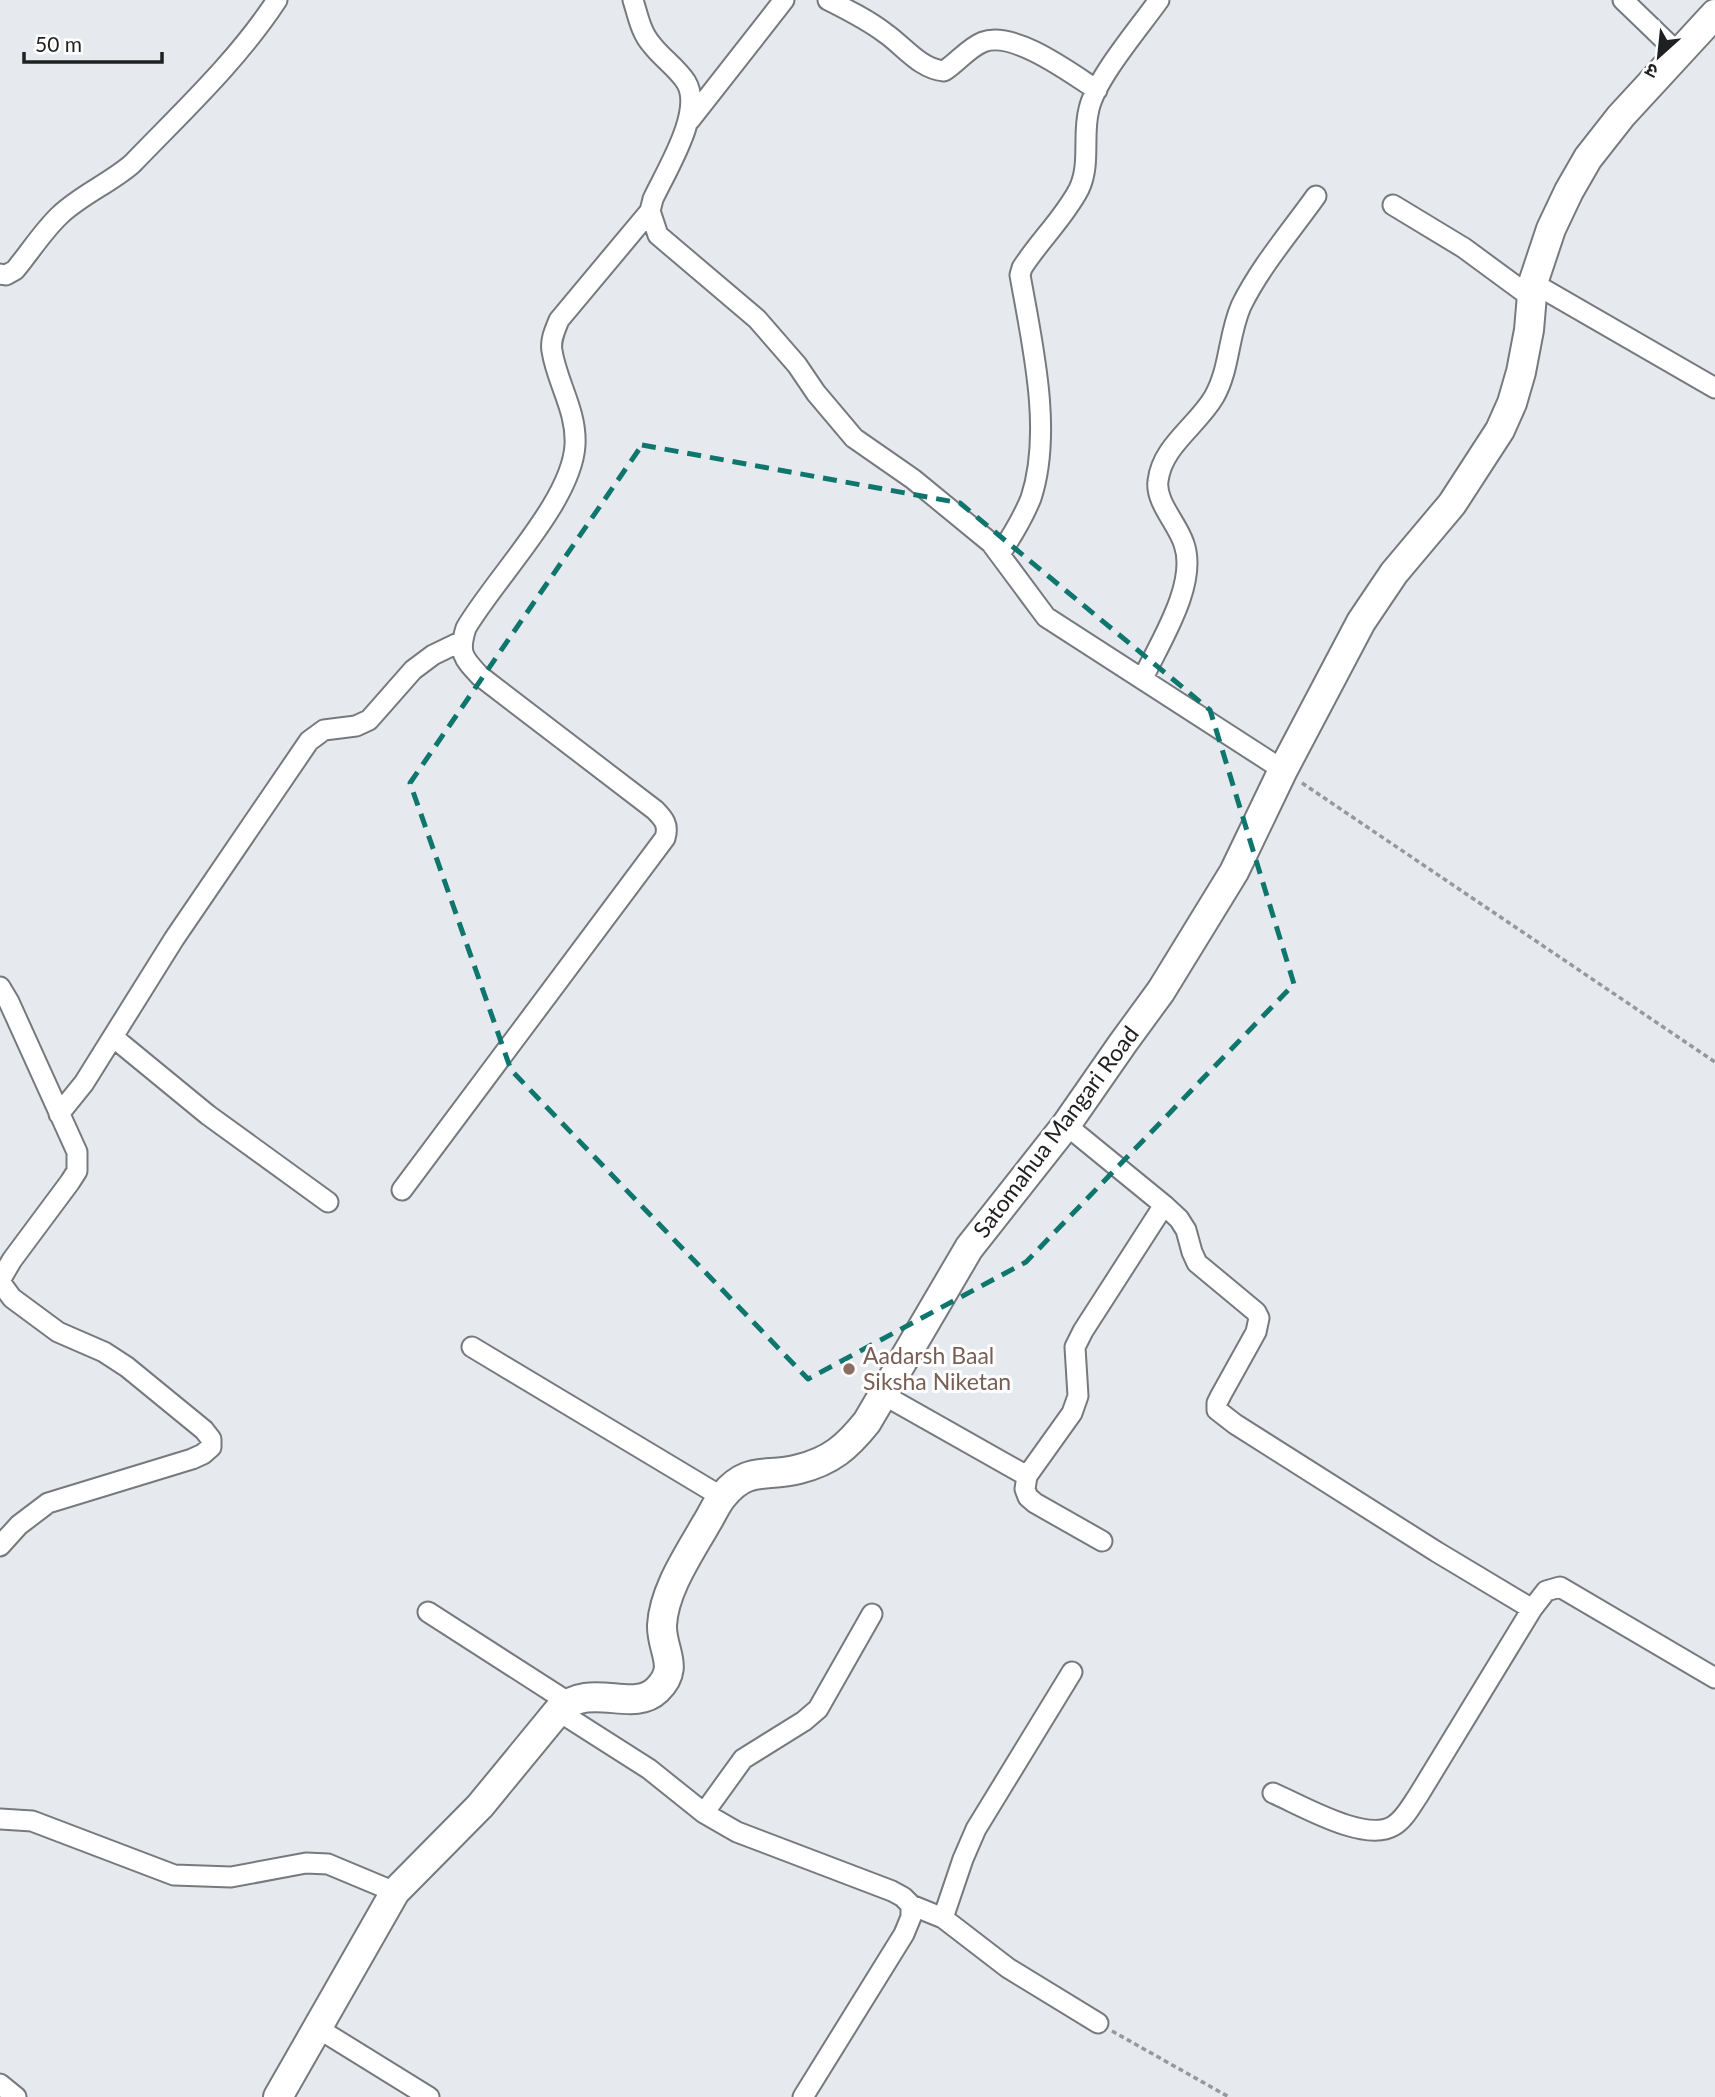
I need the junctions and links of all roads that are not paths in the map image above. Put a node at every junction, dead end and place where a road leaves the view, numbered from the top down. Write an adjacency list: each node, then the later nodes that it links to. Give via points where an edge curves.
1 (277, 0): 14 (street, via 238,53 132,164 60,215 15,270)
2 (634, 0): 10 (street, via 650,43 686,82 692,97)
3 (784, 0): 10 (street)
4 (828, 0): 9 (street, via 886,33 936,71 944,71 984,41 998,40 1053,62)
5 (1159, 0): 9 (street)
6 (1623, 0): 8 (street)
7 (1715, 13): 8 (street, Satomahua Mangari Road)
8 (1678, 53): 15 (street, Satomahua Mangari Road, via 1588,158 1551,229)
9 (1097, 90): 17 (street, via 1088,111 1080,186 1020,275 1041,441 1031,495)
10 (688, 122): 13 (street)
11 (1315, 195): 19 (street, via 1241,306 1224,377 1213,399 1171,449 1160,471 1157,484 1185,545 1186,572 1183,594)
12 (1392, 205): 15 (street)
13 (650, 211): 17 (street, via 658,235 757,319 853,438 913,479); 18 (street, via 570,304 552,336 551,351 575,427 569,471 558,498 475,613)
14 (0, 274)
15 (1532, 291): 16 (street); 20 (street, Satomahua Mangari Road, via 1521,372 1500,430 1452,504 1394,573 1362,622)
16 (1715, 388)
17 (1000, 554): 19 (street, via 1046,617)
18 (462, 641): 22 (street, via 413,670 369,720 324,730 309,741); 25 (street, via 461,653 480,676 654,810 667,830)
19 (1143, 678): 20 (street)
20 (1283, 770): 24 (street, Satomahua Mangari Road, via 1234,872 1161,991)
21 (0, 987): 23 (street)
22 (113, 1037): 23 (street); 26 (street, via 208,1115)
23 (59, 1114): 33 (street, via 77,1152 76,1171 12,1260 1,1283 12,1298 58,1332 127,1367 204,1430 211,1447 191,1459 48,1503)
24 (1066, 1125): 27 (street); 29 (street, Satomahua Mangari Road, via 969,1248)
25 (402, 1190)
26 (328, 1202)
27 (1164, 1205): 30 (street, via 1083,1331 1076,1347 1077,1396 1072,1413); 34 (street, via 1186,1230 1197,1263 1259,1318 1217,1410)
28 (472, 1346): 31 (street)
29 (882, 1394): 30 (street); 31 (street, Satomahua Mangari Road, via 849,1444 827,1459 798,1470 741,1478)
30 (1027, 1476): 32 (street, via 1028,1497)
31 (722, 1497): 39 (street, Satomahua Mangari Road, via 674,1584 665,1610 662,1627 670,1666 660,1687 650,1696 636,1699 581,1697)
32 (1102, 1541)
33 (0, 1546)
34 (1532, 1609): 38 (street, via 1546,1591 1560,1587); 40 (street, via 1404,1818 1393,1827 1355,1828)
35 (428, 1612): 39 (street)
36 (872, 1614): 41 (street, via 818,1709 743,1759)
37 (1072, 1672): 45 (street, via 976,1829)
38 (1715, 1678)
39 (563, 1706): 41 (street); 43 (street, via 480,1806)
40 (1273, 1793)
41 (704, 1813): 44 (street, via 762,1843 892,1891)
42 (0, 1819): 43 (street, via 32,1821 174,1875 231,1877 306,1863 328,1864)
43 (395, 1892): 47 (street)
44 (911, 1905): 45 (street); 52 (street, via 904,1934)
45 (943, 1918): 46 (street, via 1008,1968)
46 (1098, 2023)
47 (319, 2029): 50 (street); 51 (street)
48 (0, 2084): 49 (street)
49 (16, 2097)
50 (278, 2097)
51 (429, 2097)
52 (803, 2097)

